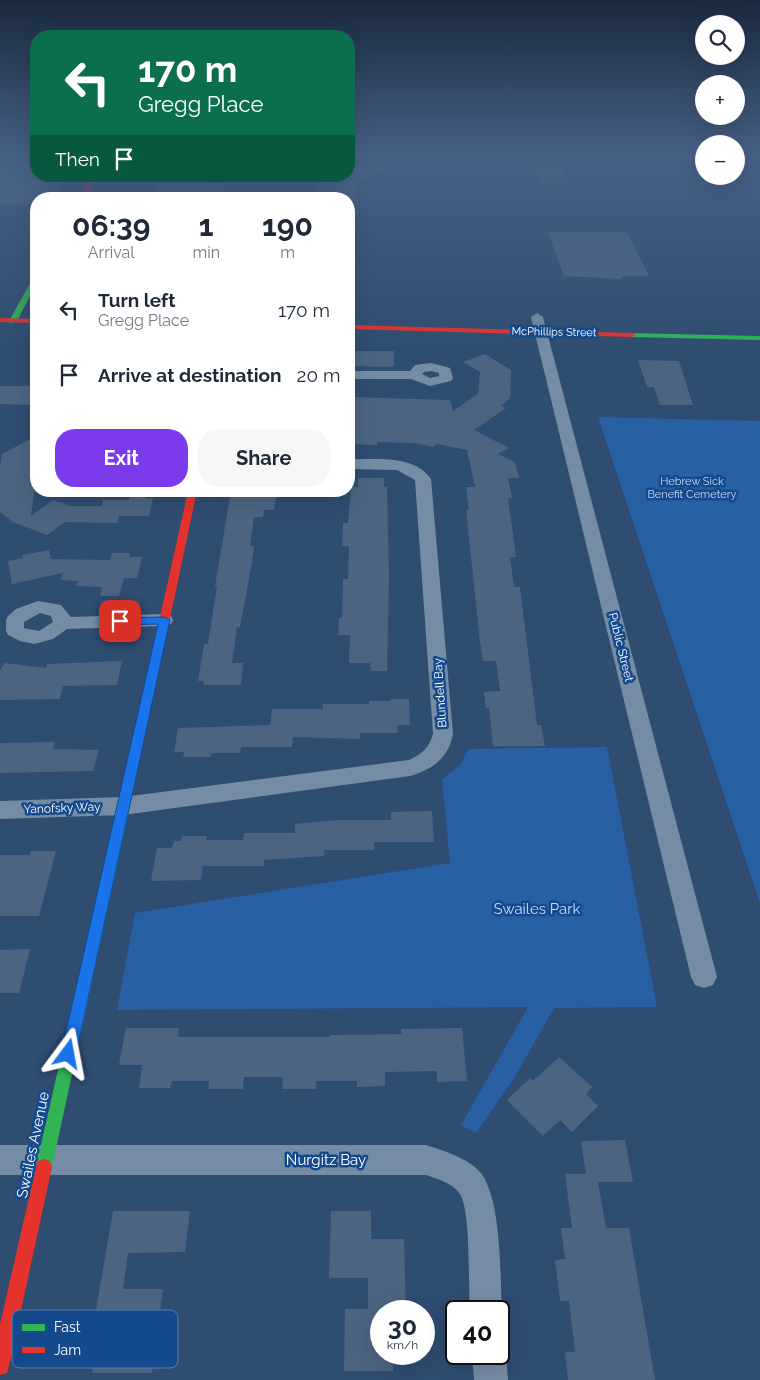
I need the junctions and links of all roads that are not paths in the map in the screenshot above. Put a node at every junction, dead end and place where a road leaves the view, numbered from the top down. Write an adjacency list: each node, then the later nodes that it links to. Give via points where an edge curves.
1 (30, 290): 3 (street)
2 (7, 305): 3 (street)
3 (22, 305): 4 (street); 6 (street)
4 (30, 305)
5 (0, 320): 6 (street)
6 (13, 321): 7 (street)
7 (30, 321)
8 (537, 321): 9 (street, McPhillips Street); 10 (street, McPhillips Street); 19 (street, Public Street)
9 (355, 328)
10 (760, 338)
11 (355, 375): 12 (street)
12 (414, 375)
13 (355, 464): 17 (street, Blundell Bay, via 399,466 412,470 423,479 443,734 434,758 410,768)
14 (192, 497): 15 (street, Swailes Avenue)
15 (164, 620): 16 (street); 17 (street, Swailes Avenue)
16 (62, 623)
17 (123, 806): 18 (street, Yanofsky Way); 21 (street, Swailes Avenue)
18 (0, 810)
19 (704, 978)
20 (0, 1160): 21 (street, Nurgitz Bay)
21 (45, 1161): 22 (street, Nurgitz Bay, via 426,1160 450,1167 474,1188 479,1208); 23 (street, Swailes Avenue)
22 (485, 1300)
23 (12, 1310)
24 (12, 1311): 26 (street, Swailes Avenue)
25 (490, 1365): 27 (street)
26 (0, 1366)
27 (491, 1380)

